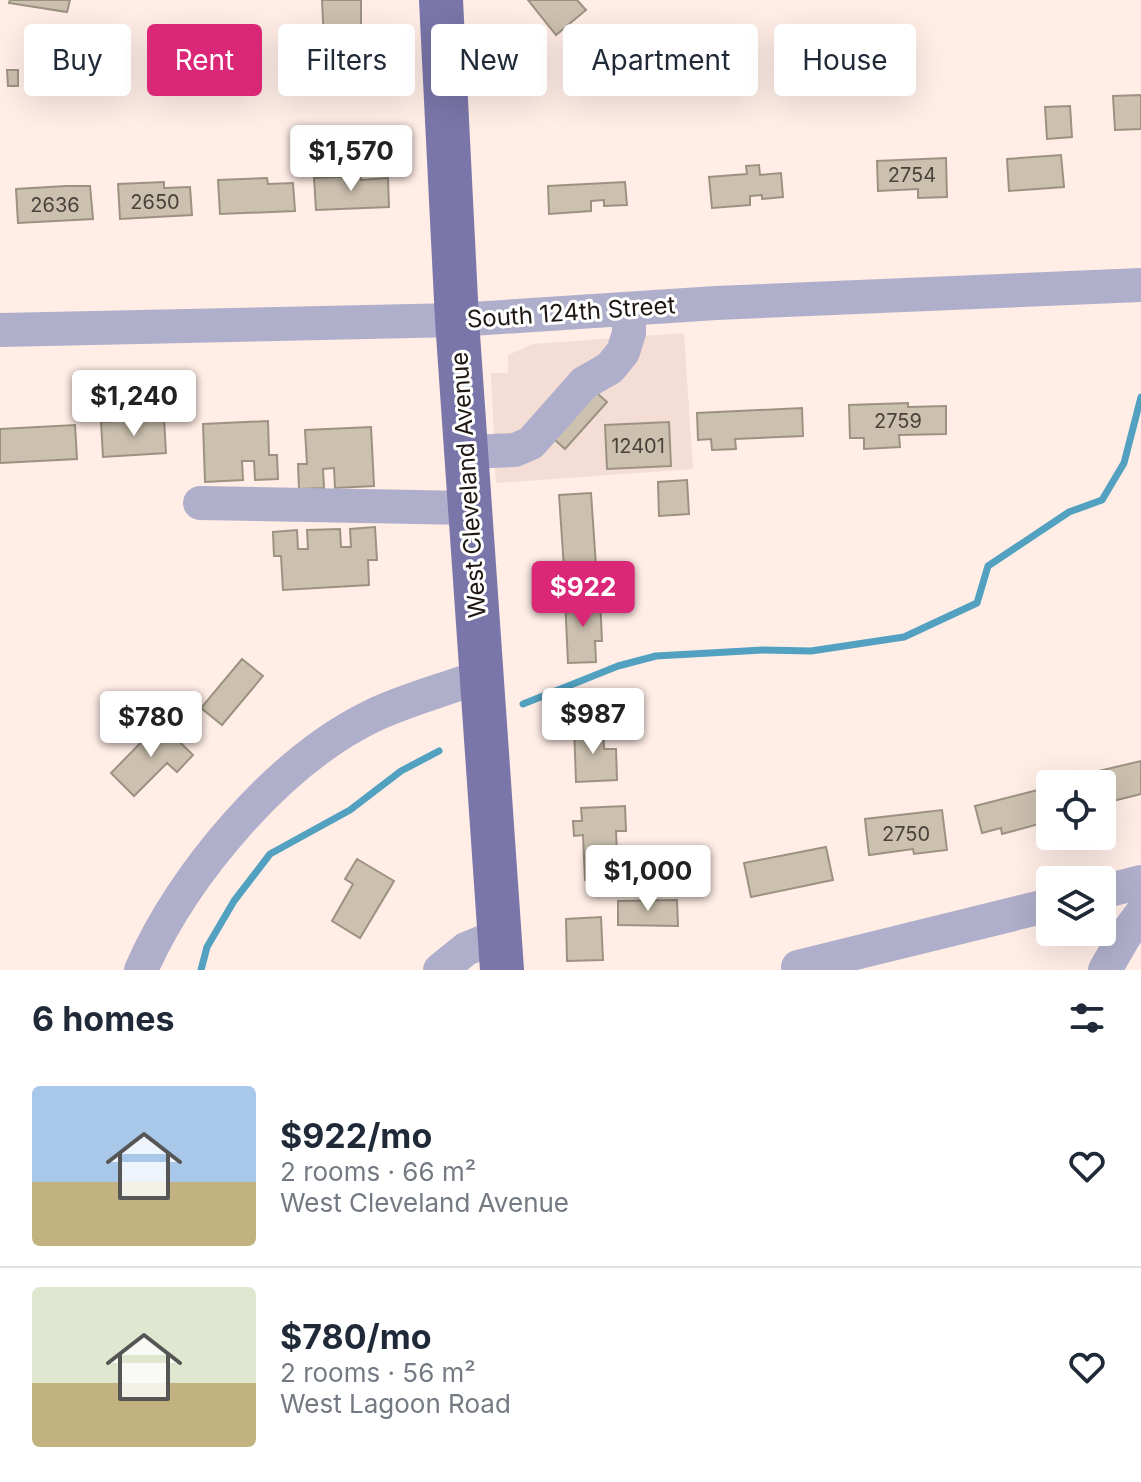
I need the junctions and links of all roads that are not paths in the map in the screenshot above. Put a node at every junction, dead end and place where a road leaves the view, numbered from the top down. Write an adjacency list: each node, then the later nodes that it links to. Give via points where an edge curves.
1 (441, 0): 4 (main road, West Cleveland Avenue)
2 (1141, 285): 3 (street, South 124th Street)
3 (629, 309): 4 (street, South 124th Street); 6 (street, via 623,352 610,368 584,383 531,443 515,450)
4 (457, 320): 5 (street, South 124th Street); 6 (main road, West Cleveland Avenue)
5 (0, 330)
6 (466, 452): 8 (main road, West Cleveland Avenue)
7 (200, 503): 8 (street)
8 (470, 508): 9 (main road, West Cleveland Avenue)
9 (481, 676): 14 (main road, West Cleveland Avenue); 16 (street, via 373,715 297,766 216,850 172,911)
10 (1141, 882): 11 (street)
11 (1116, 888)
12 (1036, 908): 15 (street)
13 (1141, 914): 18 (street)
14 (501, 952): 17 (street, via 466,949)
15 (798, 967)
16 (141, 970)
17 (440, 970)
18 (1105, 970)

